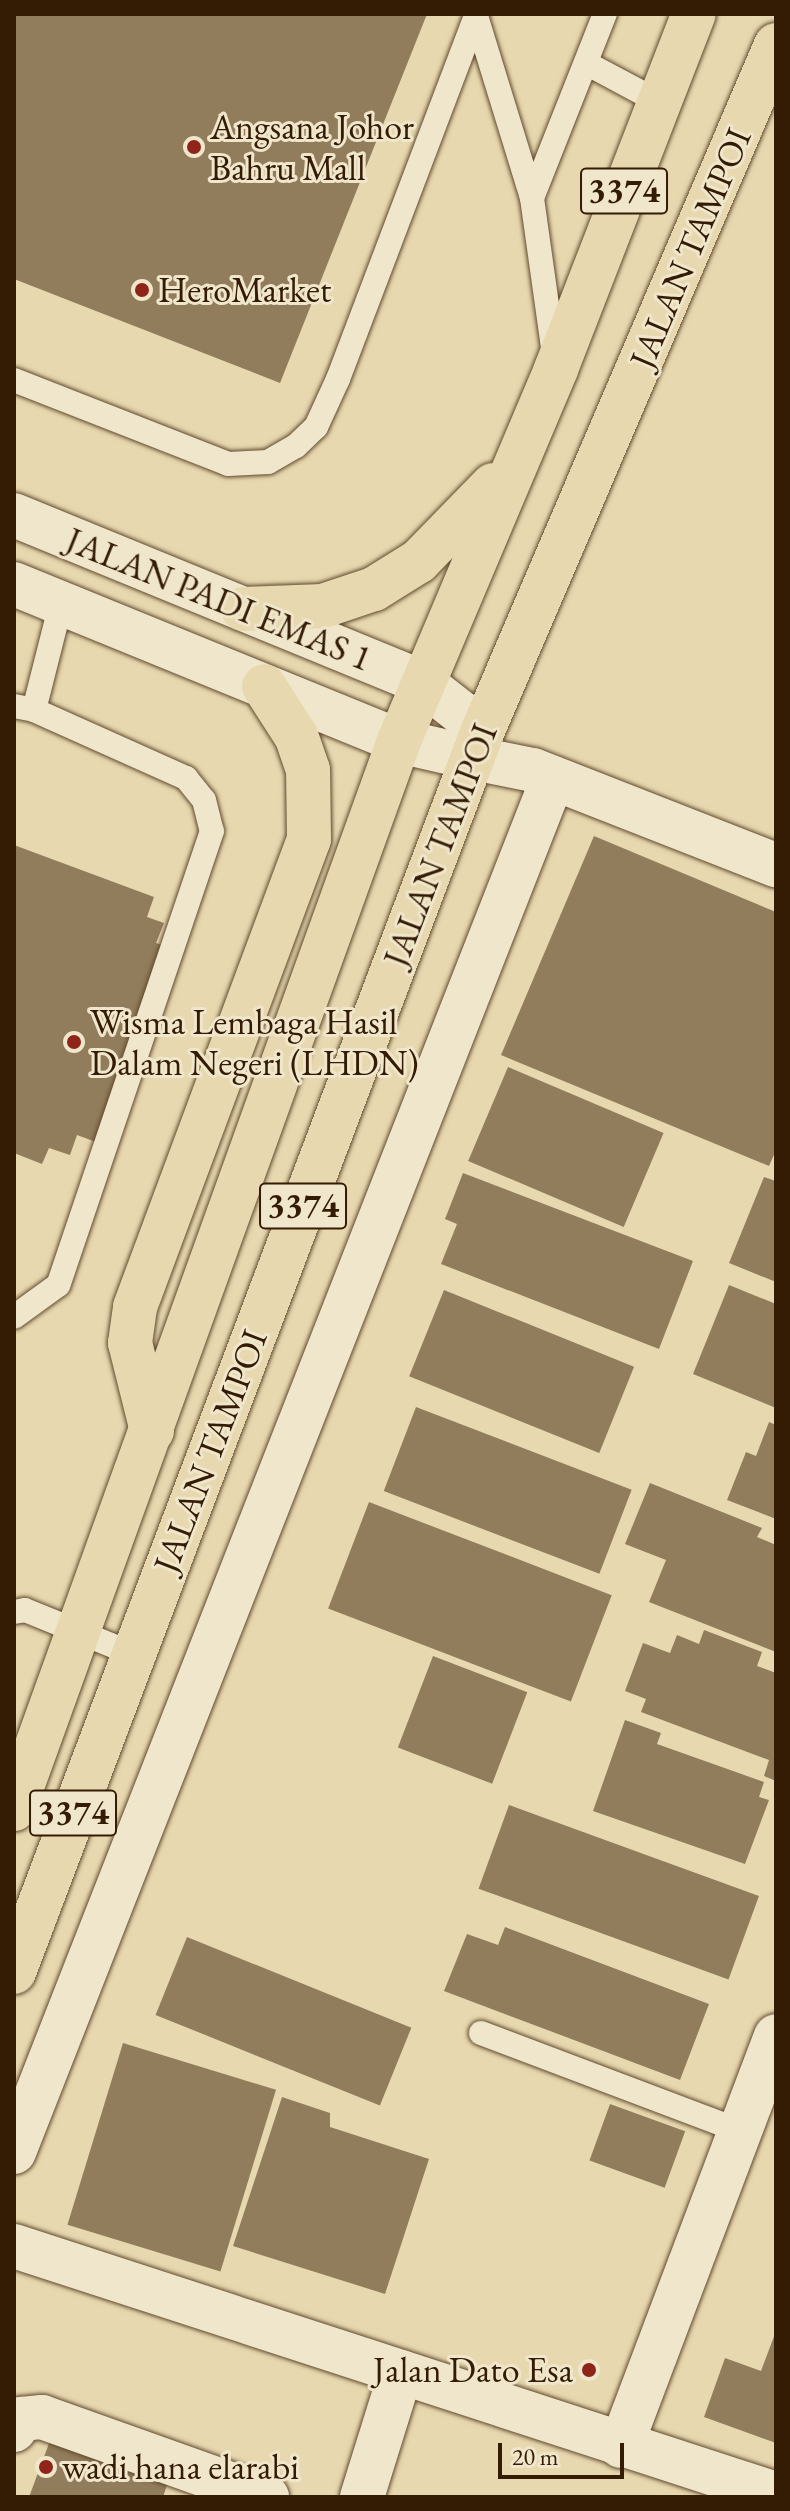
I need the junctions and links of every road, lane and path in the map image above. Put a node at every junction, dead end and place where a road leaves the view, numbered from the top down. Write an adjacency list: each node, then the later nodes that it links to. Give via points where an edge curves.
1 (605, 14): 5 (lane)
2 (694, 14): 6 (main road, JALAN TAMPOI / 3374)
3 (477, 15): 7 (lane); 9 (lane, via 338,379 316,427 296,446 268,462 228,464)
4 (776, 46): 19 (main road, JALAN TAMPOI / 3374)
5 (586, 63): 6 (lane); 7 (lane)
6 (659, 102): 8 (main road, JALAN TAMPOI / 3374)
7 (532, 198): 8 (lane)
8 (556, 369): 10 (main road, JALAN TAMPOI / 3374)
9 (14, 380)
10 (519, 456): 14 (main road, via 452,532 374,589 323,606); 15 (main road, JALAN TAMPOI / 3374)
11 (14, 515): 14 (street, JALAN PADI EMAS 1)
12 (14, 584): 13 (street, JALAN PADI EMAS 1)
13 (61, 603): 16 (street, JALAN PADI EMAS 1); 17 (lane)
14 (243, 609): 15 (street, JALAN PADI EMAS 1)
15 (423, 683): 18 (main road, JALAN TAMPOI / 3374); 19 (street, JALAN PADI EMAS 1)
16 (264, 686): 18 (street, JALAN PADI EMAS 1); 23 (main road, via 296,736 308,770 309,839 135,1307 130,1343)
17 (24, 708): 22 (lane, via 186,778 204,800 212,831 58,1285)
18 (399, 741): 19 (street, JALAN PADI EMAS 1); 23 (main road, JALAN TAMPOI / 3374)
19 (478, 744): 20 (street, JALAN PADI EMAS 1); 26 (main road, JALAN TAMPOI / 3374)
20 (543, 774): 21 (street, JALAN PADI EMAS 1); 32 (street)
21 (776, 865)
22 (14, 1317)
23 (152, 1431): 25 (main road, JALAN TAMPOI / 3374)
24 (14, 1612): 25 (lane, via 25,1610)
25 (81, 1633): 26 (lane); 27 (main road, JALAN TAMPOI / 3374)
26 (133, 1654): 28 (main road, JALAN TAMPOI / 3374)
27 (14, 1809)
28 (14, 1972)
29 (481, 2033): 31 (lane)
30 (776, 2036): 31 (street)
31 (743, 2132): 36 (street)
32 (14, 2152)
33 (14, 2246): 34 (street)
34 (401, 2372): 36 (street); 40 (street)
35 (14, 2430): 37 (street, via 22,2419 42,2417)
36 (621, 2446): 38 (street)
37 (184, 2483): 39 (street)
38 (776, 2494)
39 (267, 2497)
40 (362, 2497)

